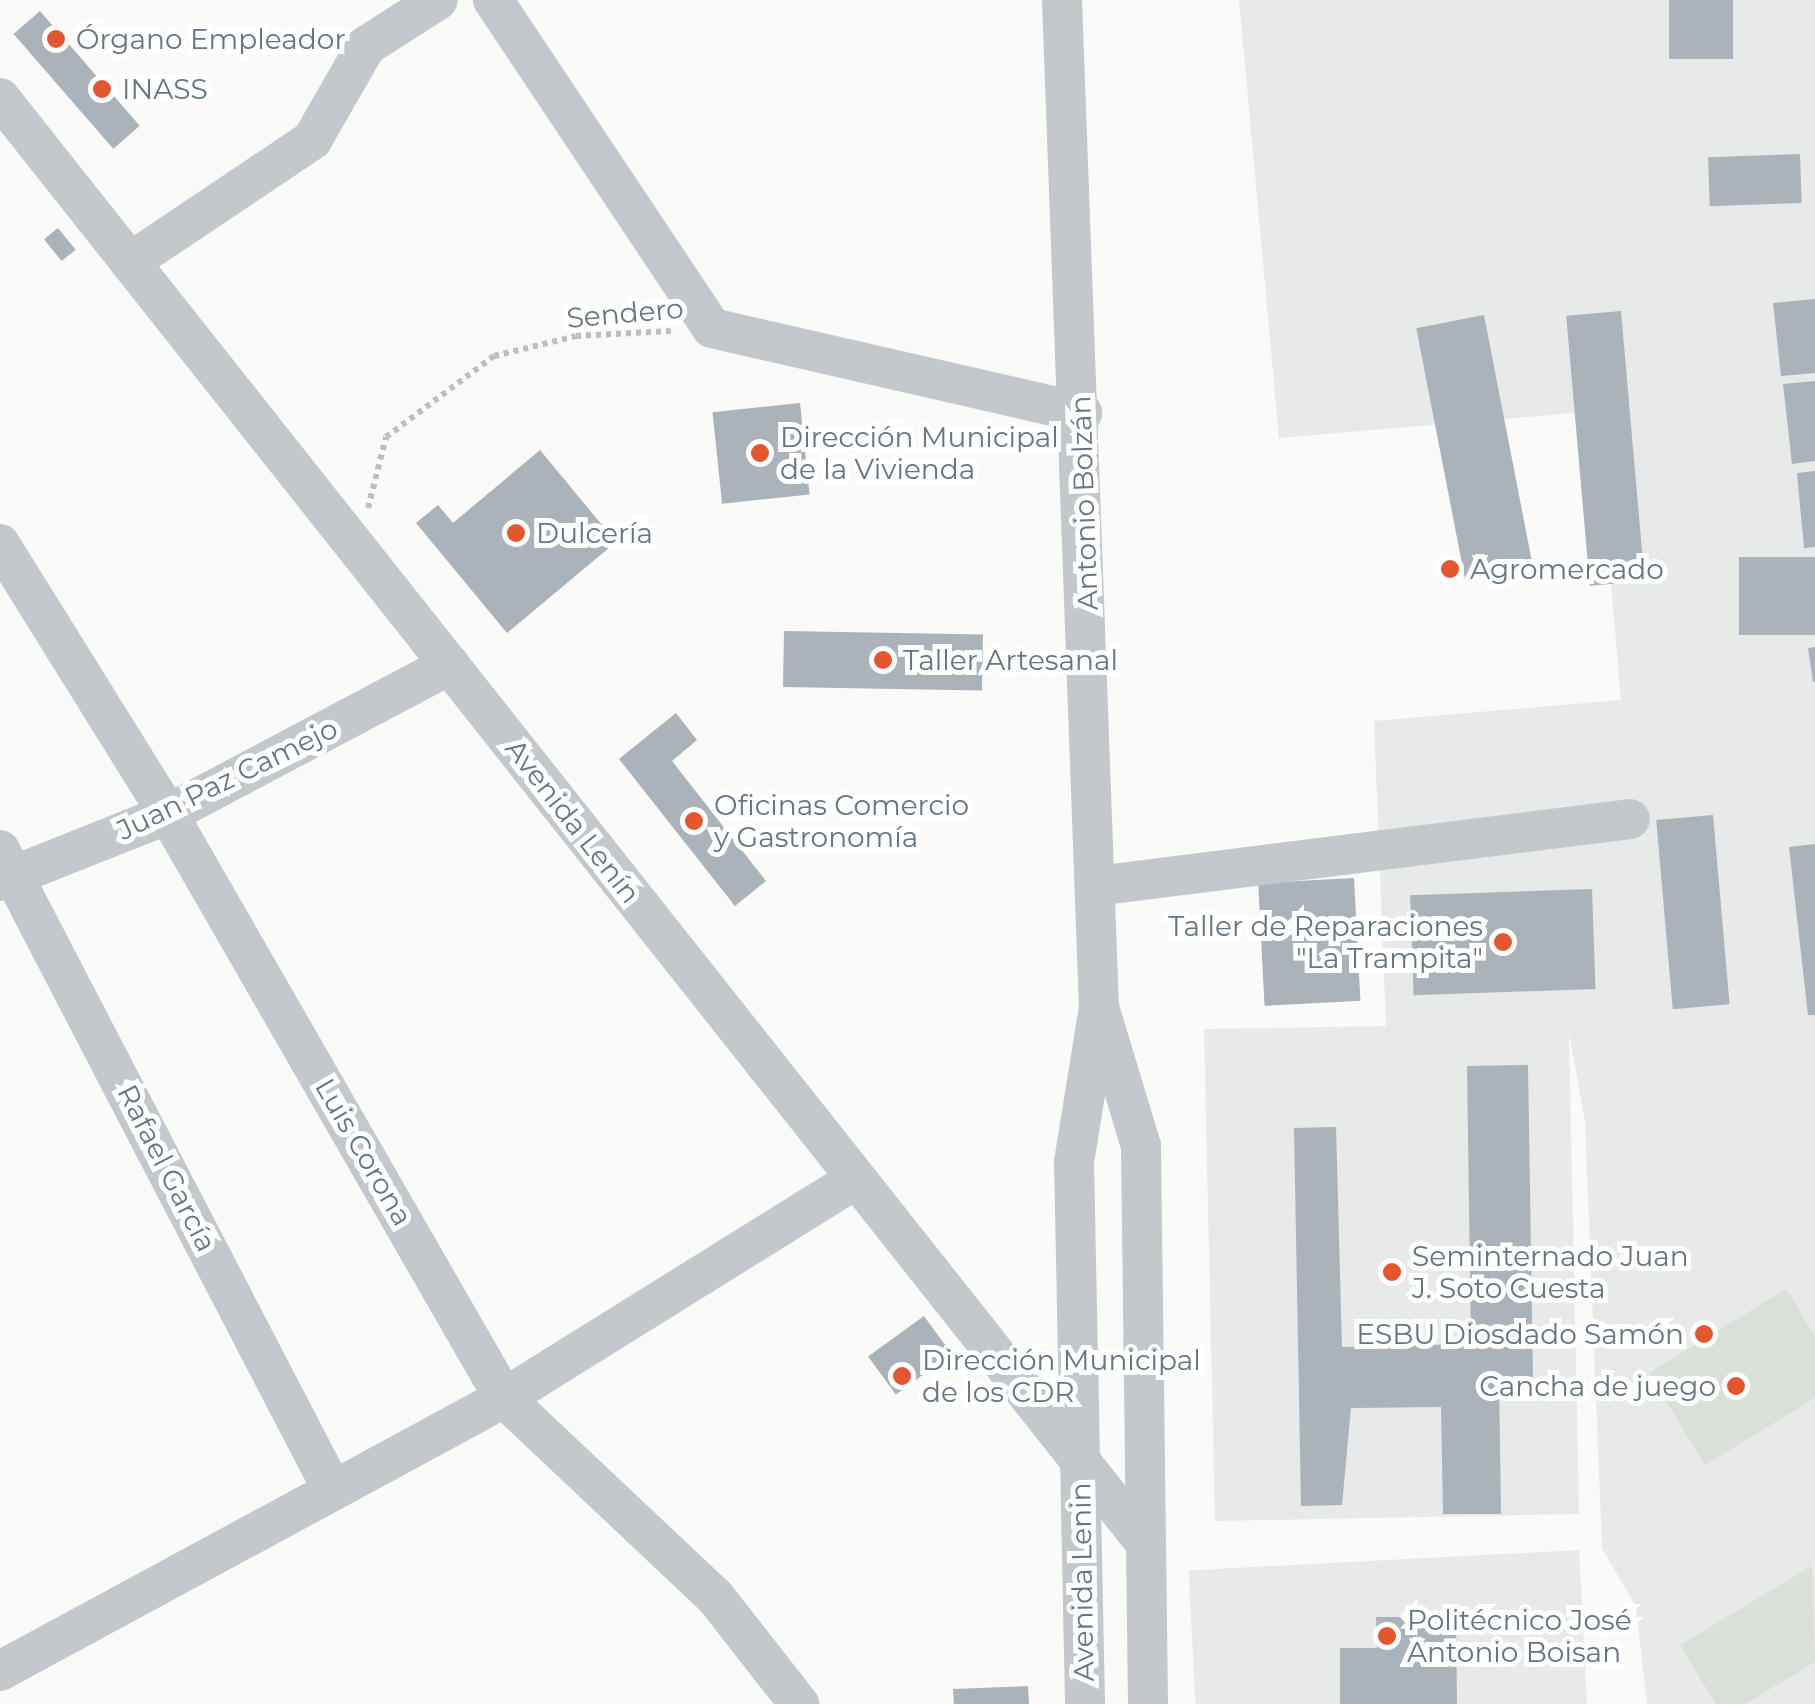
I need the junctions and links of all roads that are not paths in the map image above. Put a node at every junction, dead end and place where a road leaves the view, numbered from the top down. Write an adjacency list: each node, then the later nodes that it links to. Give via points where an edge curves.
1 (438, 0): 5 (street, via 366,46 312,140)
2 (493, 0): 6 (street, via 712,328)
3 (1062, 0): 6 (street, Antonio Bolzán)
4 (0, 98): 5 (street, Avenida Lenín)
5 (130, 262): 8 (street, Avenida Lenín)
6 (1082, 413): 12 (street, Antonio Bolzán)
7 (0, 544): 9 (street, Luis Corona)
8 (450, 666): 9 (street, Juan Paz Camejo); 14 (street, Avenida Lenín)
9 (168, 814): 11 (street, Juan Paz Camejo); 15 (street, Luis Corona)
10 (1630, 819): 12 (street)
11 (5, 869): 17 (street, Rafael García)
12 (1096, 886): 13 (street, Antonio Bolzán)
13 (1099, 1007): 16 (street, Antonio Bolzán, via 1074,1162); 18 (street, Antonio Bolzán, via 1141,1146)
14 (856, 1178): 15 (street); 16 (street, Avenida Lenín)
15 (504, 1398): 17 (street); 22 (street, Luis Corona, via 716,1598)
16 (1080, 1461): 18 (street, Avenida Lenín); 23 (street, Avenida Lenin)
17 (331, 1486): 19 (street)
18 (1146, 1544): 24 (street)
19 (0, 1671)
20 (0, 1680): 21 (street)
21 (8, 1704)
22 (799, 1704)
23 (1085, 1704)
24 (1148, 1704)

